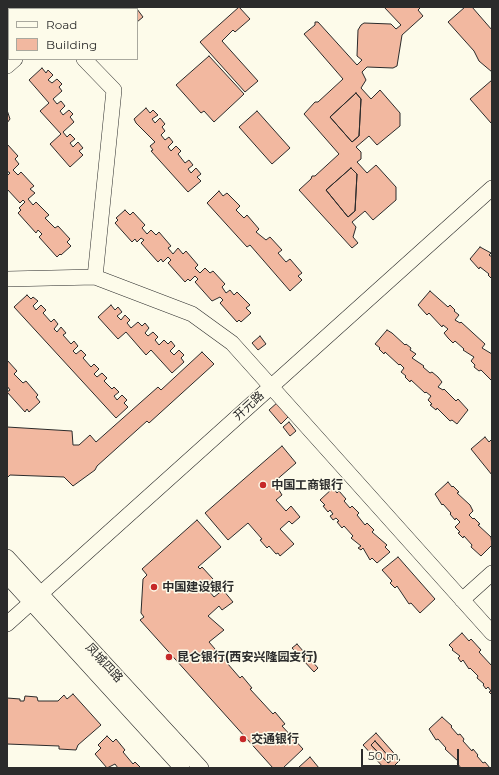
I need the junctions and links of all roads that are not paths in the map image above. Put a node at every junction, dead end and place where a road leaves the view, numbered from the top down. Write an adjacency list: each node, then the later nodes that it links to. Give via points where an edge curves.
1 (85, 60): 3 (street, via 114,90)
2 (492, 188): 5 (street, 开元路)
3 (95, 277): 4 (street); 5 (street, via 192,314 232,343)
4 (7, 279)
5 (272, 386): 9 (street, 开元路); 10 (street)
6 (7, 557): 9 (street, 凤城四路)
7 (492, 573): 10 (street)
8 (7, 576): 9 (street, 凤城四路)
9 (35, 599): 11 (street, 开元路); 13 (street, 凤城四路); 14 (street, 凤城四路)
10 (462, 600): 12 (street)
11 (7, 624)
12 (492, 633)
13 (182, 768)
14 (201, 768)

